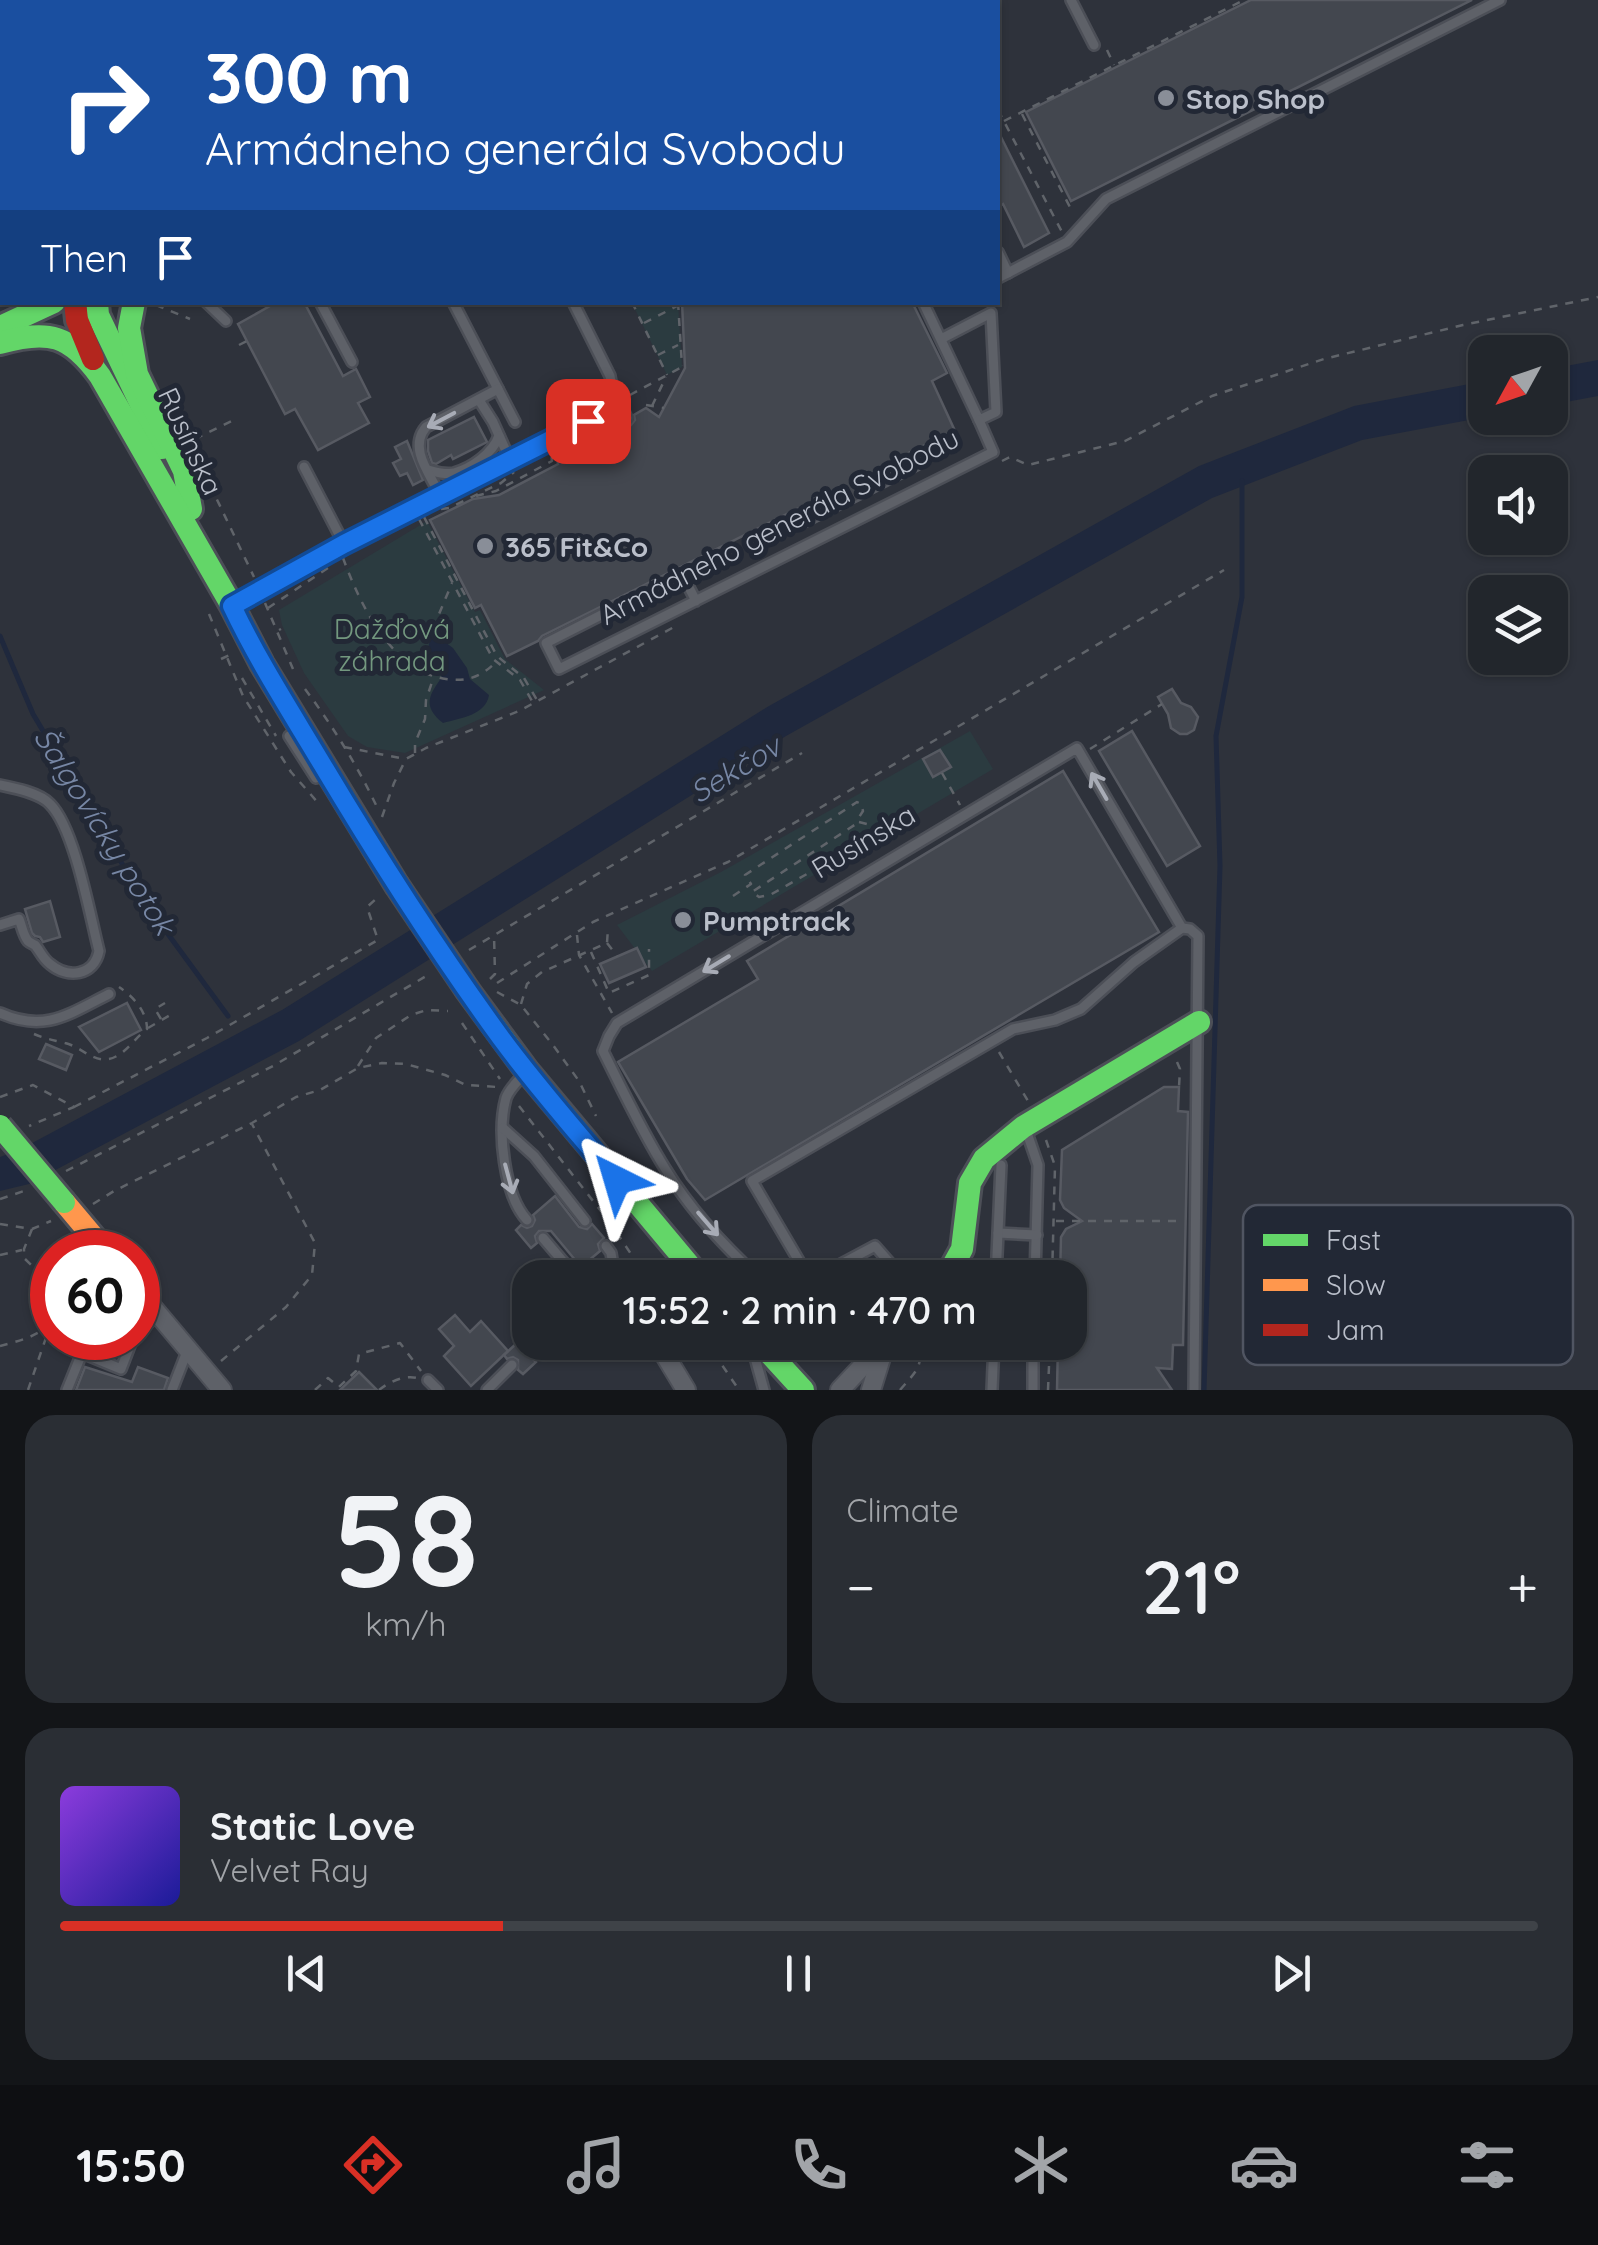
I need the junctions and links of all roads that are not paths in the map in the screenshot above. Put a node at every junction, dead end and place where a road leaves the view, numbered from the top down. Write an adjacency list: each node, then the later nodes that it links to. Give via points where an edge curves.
1 (1071, 0): 3 (lane)
2 (1500, 0): 5 (lane, via 1106,199 1067,242)
3 (1094, 46)
4 (1000, 256): 5 (lane)
5 (1008, 273): 6 (lane)
6 (1000, 277)
7 (48, 305): 17 (main road)
8 (75, 305): 21 (main road)
9 (97, 305): 33 (main road, Rusínska)
10 (133, 305): 33 (main road, via 129,328 138,374 184,472)
11 (209, 305): 16 (lane)
12 (322, 305): 20 (lane)
13 (456, 305): 23 (lane)
14 (574, 305): 22 (lane)
15 (924, 305): 18 (lane)
16 (226, 320)
17 (0, 327)
18 (940, 339): 26 (lane); 26 (lane, via 991,313 996,412)
19 (0, 343): 21 (main road, via 26,334 68,342)
20 (352, 362)
21 (100, 376): 36 (main road, Rusínska)
22 (613, 388): 25 (lane); 29 (lane, via 596,416)
23 (498, 389): 24 (lane); 27 (lane)
24 (479, 400): 28 (lane); 31 (lane, one-way to 31, via 423,430 418,451)
25 (627, 418)
26 (979, 420): 35 (lane, Armádneho generála Svobodu, via 994,452)
27 (515, 422)
28 (500, 436): 29 (lane); 31 (lane, via 486,456 455,473)
29 (510, 460): 32 (lane)
30 (304, 468): 34 (lane)
31 (428, 470): 32 (lane)
32 (440, 495): 34 (lane)
33 (191, 509): 36 (main road, Rusínska)
34 (344, 544): 36 (lane)
35 (696, 601): 35 (lane, Armádneho generála Svobodu, via 560,669 546,643 682,574)
36 (232, 606): 37 (lane); 40 (main road, Rusínska)
37 (255, 677)
38 (281, 722): 40 (lane, via 309,771)
39 (0, 785): 41 (lane, via 51,804 65,830 99,951 94,966 71,974 26,939 20,919)
40 (361, 828): 46 (main road, Rusínska, bridge, via 387,890)
41 (0, 924)
42 (1182, 928): 45 (lane, via 1198,936); 61 (lane, Rusínska, one-way to 61, via 1077,748 617,1024 603,1052 646,1136 668,1174); 62 (lane, via 1081,1009 1013,1029 752,1181)
43 (112, 990): 44 (lane, via 55,1021 18,1021)
44 (0, 1013)
45 (1199, 1022): 48 (main road); 94 (lane)
46 (526, 1071): 49 (lane, via 506,1097); 60 (main road, Rusínska)
47 (0, 1126): 53 (main road, bridge)
48 (1025, 1127): 55 (lane, via 1038,1166); 65 (main road, via 977,1168)
49 (503, 1128): 51 (lane, one-way to 51, via 505,1168); 52 (lane)
50 (1001, 1165): 54 (lane)
51 (527, 1220)
52 (585, 1221)
53 (83, 1230)
54 (998, 1233): 55 (lane); 66 (lane)
55 (1036, 1235): 67 (lane)
56 (542, 1238): 58 (lane)
57 (606, 1246): 59 (lane)
58 (562, 1260)
59 (611, 1260)
60 (684, 1260)
61 (739, 1260)
62 (801, 1260)
63 (847, 1260): 64 (lane, via 874,1246)
64 (887, 1260)
65 (960, 1260)
66 (997, 1260)
67 (1035, 1260)
68 (160, 1316): 69 (street)
69 (188, 1349): 82 (street); 84 (lane)
70 (79, 1360): 83 (lane)
71 (99, 1360): 72 (lane, via 121,1369)
72 (125, 1360)
73 (668, 1360): 87 (street)
74 (756, 1360): 88 (lane)
75 (776, 1360): 89 (main road)
76 (867, 1360): 90 (street)
77 (878, 1360): 91 (street)
78 (993, 1360): 92 (lane)
79 (1033, 1360): 93 (lane)
80 (512, 1365): 86 (lane)
81 (428, 1380): 85 (lane)
82 (212, 1383)
83 (68, 1390)
84 (172, 1390)
85 (438, 1390)
86 (487, 1390)
87 (686, 1390)
88 (764, 1390)
89 (803, 1390)
90 (840, 1390)
91 (871, 1390)
92 (992, 1390)
93 (1032, 1390)
94 (1194, 1390)

